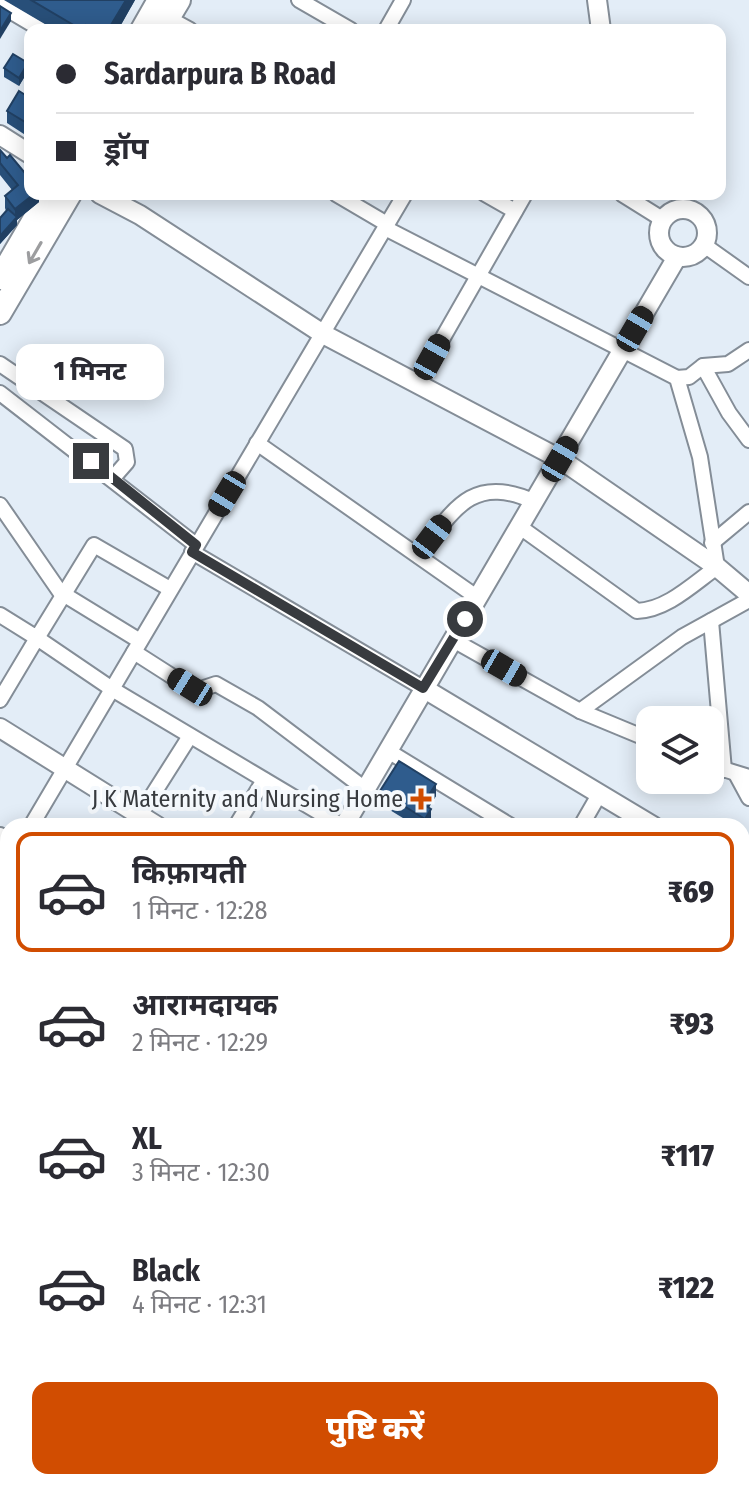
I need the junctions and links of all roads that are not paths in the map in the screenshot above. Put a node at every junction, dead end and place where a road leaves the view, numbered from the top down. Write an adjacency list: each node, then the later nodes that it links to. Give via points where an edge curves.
1 (299, 0): 9 (street)
2 (403, 0): 10 (street)
3 (597, 0): 11 (street)
4 (0, 5): 6 (street)
5 (162, 9): 7 (main road); 8 (street)
6 (32, 24)
7 (148, 24)
8 (182, 24)
9 (341, 24)
10 (389, 24)
11 (600, 24)
12 (0, 135): 13 (street)
13 (24, 150)
14 (46, 200): 30 (main road)
15 (66, 200): 31 (main road, one-way to 31)
16 (111, 200): 32 (street)
17 (345, 200): 25 (street)
18 (401, 200): 25 (street)
19 (496, 200): 23 (street)
20 (521, 200): 23 (street)
21 (632, 200): 24 (street)
22 (679, 201): 24 (street); 26 (street, via 705,220)
23 (515, 211): 28 (street)
24 (662, 219): 27 (street, via 660,242)
25 (386, 226): 28 (street); 32 (street)
26 (704, 245): 27 (street, via 693,255); 29 (street)
27 (677, 257): 34 (street)
28 (477, 277): 34 (street); 38 (street)
29 (749, 277)
30 (0, 278)
31 (0, 313)
32 (323, 334): 38 (street); 41 (street)
33 (749, 350): 36 (street, via 728,364)
34 (621, 353): 37 (street); 42 (street)
35 (0, 364): 43 (street, via 125,449 127,462)
36 (703, 366): 37 (street, via 689,377); 40 (street)
37 (677, 378): 48 (street, via 700,457)
38 (417, 383): 42 (street)
39 (0, 393): 43 (street)
40 (749, 440)
41 (257, 443): 49 (street); 50 (street)
42 (560, 459): 44 (street); 51 (street)
43 (113, 478): 49 (street)
44 (535, 502): 47 (street); 50 (street, via 498,489 470,499 446,519)
45 (749, 512): 48 (street)
46 (2, 516): 53 (street)
47 (520, 527): 51 (street, via 637,611 655,609); 55 (street)
48 (712, 543): 51 (street)
49 (194, 548): 52 (street); 62 (street)
50 (419, 556): 55 (street)
51 (717, 567): 54 (street)
52 (170, 589): 53 (street, via 94,545); 61 (street)
53 (62, 593): 59 (street); 61 (street)
54 (749, 594)
55 (478, 598): 60 (street)
56 (749, 600): 58 (street)
57 (0, 615): 59 (street)
58 (711, 621): 65 (street); 71 (street)
59 (37, 638): 63 (street); 64 (street)
60 (453, 640): 62 (street); 65 (street)
61 (137, 647): 63 (street); 73 (street, via 195,691 216,684 242,699)
62 (423, 688): 69 (street); 74 (street)
63 (112, 689): 68 (street); 70 (street)
64 (0, 700)
65 (580, 711): 67 (street)
66 (0, 728): 70 (street)
67 (636, 734)
68 (190, 736): 72 (street); 78 (street)
69 (388, 751): 73 (street); 82 (street)
70 (66, 768): 76 (street); 77 (street)
71 (730, 772): 75 (street)
72 (264, 780): 79 (street); 80 (street)
73 (365, 789): 81 (street)
74 (600, 793): 83 (street); 84 (street)
75 (749, 798)
76 (36, 818)
77 (133, 818)
78 (137, 818)
79 (241, 818)
80 (329, 818)
81 (348, 818)
82 (498, 818)
83 (586, 818)
84 (640, 818)

